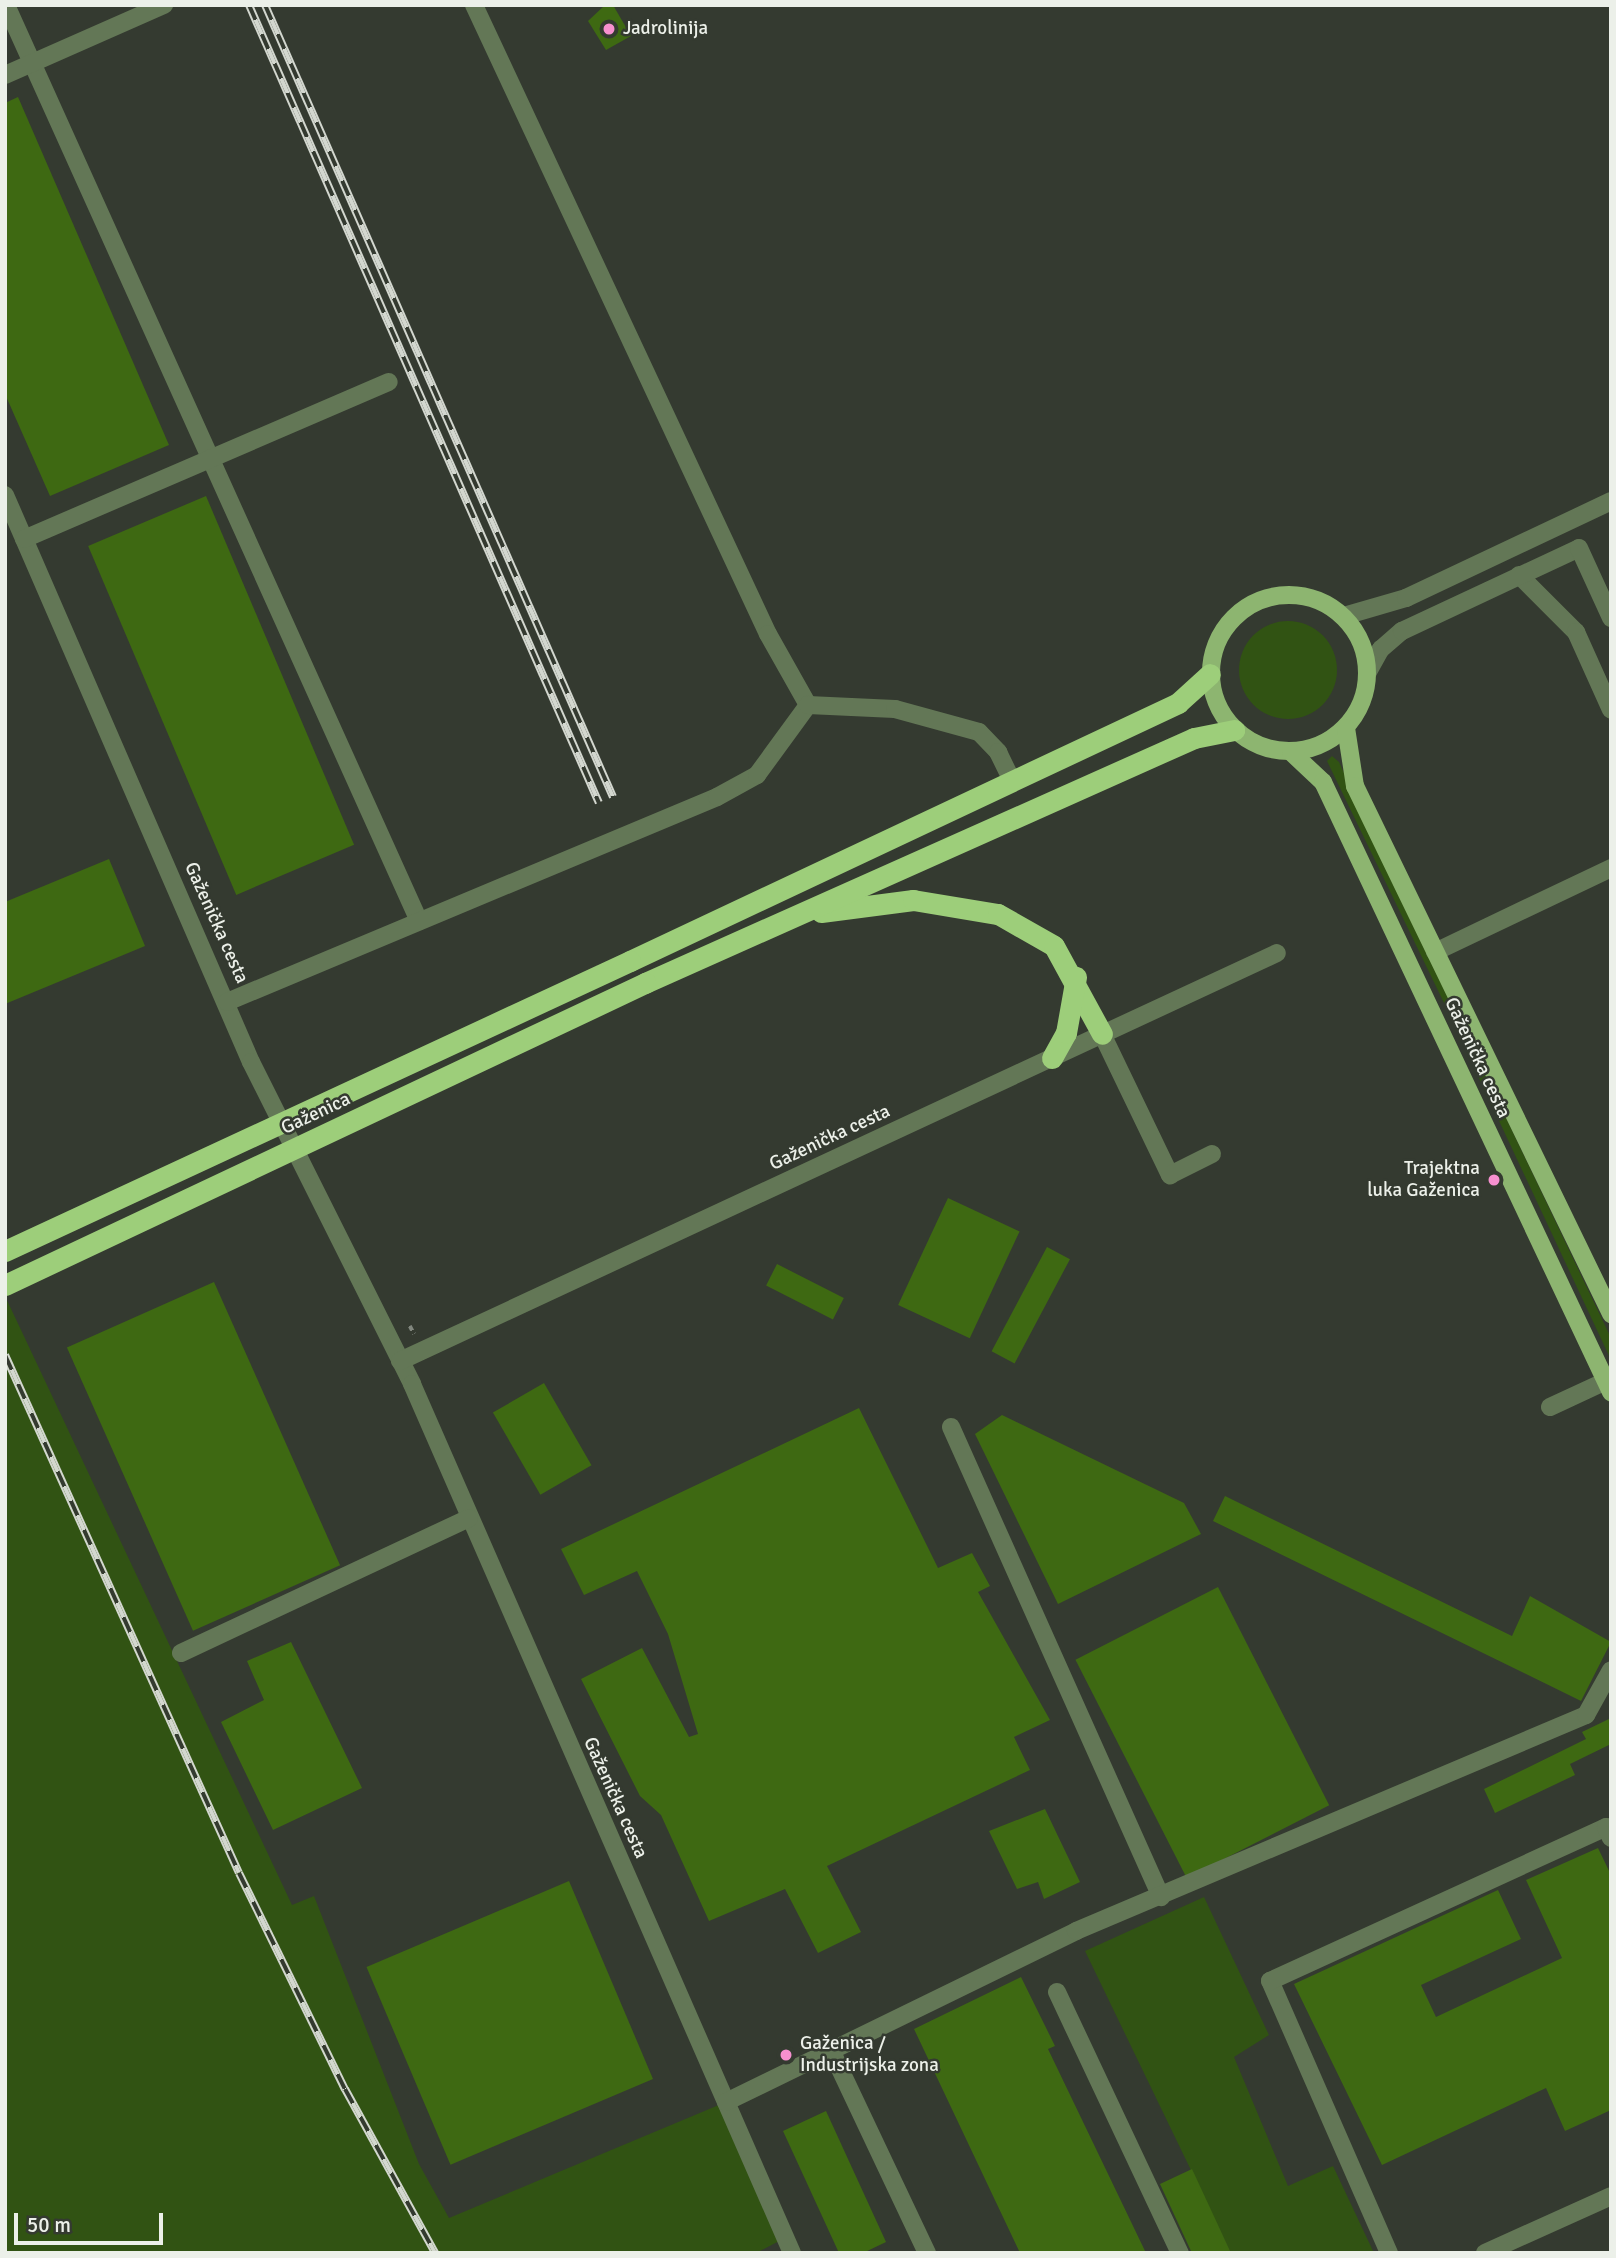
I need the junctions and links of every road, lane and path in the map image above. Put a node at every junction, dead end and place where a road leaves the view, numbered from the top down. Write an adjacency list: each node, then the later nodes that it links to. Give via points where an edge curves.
1 (6, 5): 4 (street)
2 (164, 5): 4 (street)
3 (474, 5): 16 (street, via 768,634)
4 (32, 63): 5 (street); 7 (street)
5 (5, 75)
6 (389, 382): 7 (street)
7 (211, 460): 10 (street); 24 (street)
8 (5, 495): 10 (street, Gaženička cesta)
9 (1611, 501): 12 (street, via 1406,598)
10 (24, 539): 28 (street, Gaženička cesta)
11 (1518, 575): 13 (street, via 1579,548); 14 (street, via 1402,631 1381,649); 17 (street, via 1576,632)
12 (1344, 616): 14 (main road, via 1362,642); 15 (main road, via 1303,596 1258,601 1223,631)
13 (1611, 618)
14 (1368, 672): 18 (main road, via 1363,702)
15 (1210, 674): 19 (main road, via 1213,695); 21 (highway, Gaženica, via 1178,703)
16 (808, 705): 21 (street, via 895,709 979,732 998,752); 24 (street, via 757,775 717,797)
17 (1611, 710)
18 (1346, 728): 20 (main road, via 1311,749); 25 (main road, Gaženička cesta, via 1355,786)
19 (1234, 730): 20 (main road, via 1270,750); 23 (highway, Gaženica, via 1194,738)
20 (1291, 752): 36 (main road, Gaženička cesta, via 1323,782)
21 (1013, 783): 32 (highway, Gaženica, bridge)
22 (1611, 868): 25 (street)
23 (796, 916): 27 (highway, via 913,900 956,904 998,914 1054,946); 33 (highway, Gaženica, bridge)
24 (419, 921): 28 (street)
25 (1435, 951): 34 (main road, Gaženička cesta)
26 (1277, 953): 29 (street, Gaženička cesta)
27 (1076, 977): 29 (highway); 30 (highway, via 1066,1033)
28 (227, 1002): 35 (street, Gaženička cesta)
29 (1102, 1034): 30 (street, Gaženička cesta); 31 (street, via 1170,1175)
30 (1052, 1058): 35 (street, Gaženička cesta)
31 (1212, 1154)
32 (5, 1251)
33 (5, 1285)
34 (1611, 1314)
35 (400, 1361): 39 (street, Gaženička cesta)
36 (1608, 1386): 37 (street)
37 (1550, 1407)
38 (951, 1427): 43 (street)
39 (469, 1518): 40 (street); 46 (street, Gaženička cesta)
40 (181, 1653)
41 (1611, 1670): 43 (street, via 1586,1715)
42 (1611, 1838): 51 (street, via 1606,1827 1270,1982)
43 (1161, 1897): 45 (street)
44 (1057, 1992): 50 (street)
45 (831, 2050): 46 (street); 49 (street)
46 (726, 2102): 48 (street, Gaženička cesta)
47 (1611, 2196): 52 (street)
48 (792, 2253)
49 (927, 2253)
50 (1180, 2253)
51 (1389, 2253)
52 (1485, 2253)

